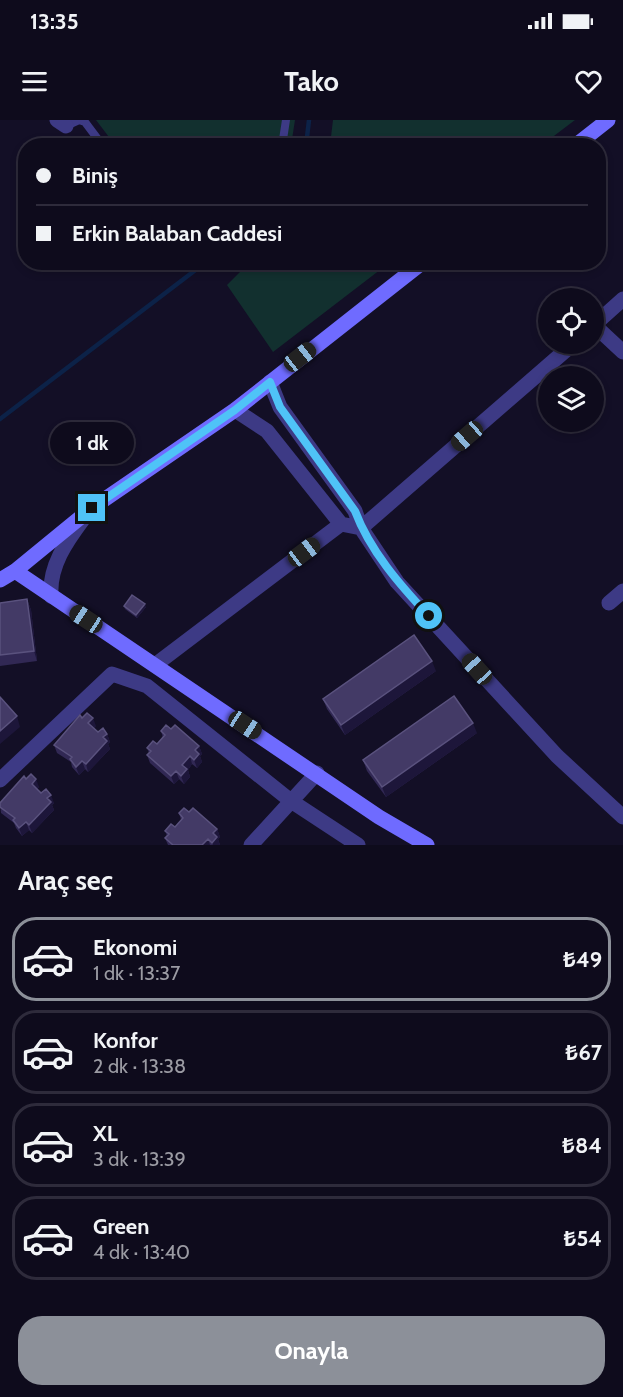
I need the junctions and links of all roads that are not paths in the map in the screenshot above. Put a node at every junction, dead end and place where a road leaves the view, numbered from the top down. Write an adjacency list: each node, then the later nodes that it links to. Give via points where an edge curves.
1 (286, 120): 5 (lane)
2 (608, 120): 6 (street)
3 (61, 123): 4 (lane, via 85,122)
4 (98, 138)
5 (283, 138)
6 (585, 138)
7 (413, 270): 13 (street)
8 (623, 299): 9 (street)
9 (604, 316)
10 (604, 334): 11 (street)
11 (623, 352)
12 (561, 354): 17 (street)
13 (270, 382): 14 (street); 17 (street, via 280,407 355,511)
14 (235, 410): 15 (street); 16 (street, via 267,431)
15 (92, 508): 18 (street); 21 (street, via 59,555 50,580)
16 (341, 524): 17 (street); 23 (street)
17 (361, 528): 27 (street, via 397,582 557,756)
18 (15, 571): 19 (street); 21 (street)
19 (0, 580)
20 (623, 591): 22 (street)
21 (51, 596): 23 (street)
22 (609, 603)
23 (155, 665): 24 (street)
24 (317, 773): 26 (street); 30 (street)
25 (0, 780): 26 (street, via 112,674 147,686)
26 (291, 801): 28 (street); 29 (street)
27 (623, 818)
28 (251, 845)
29 (358, 845)
30 (427, 845)

